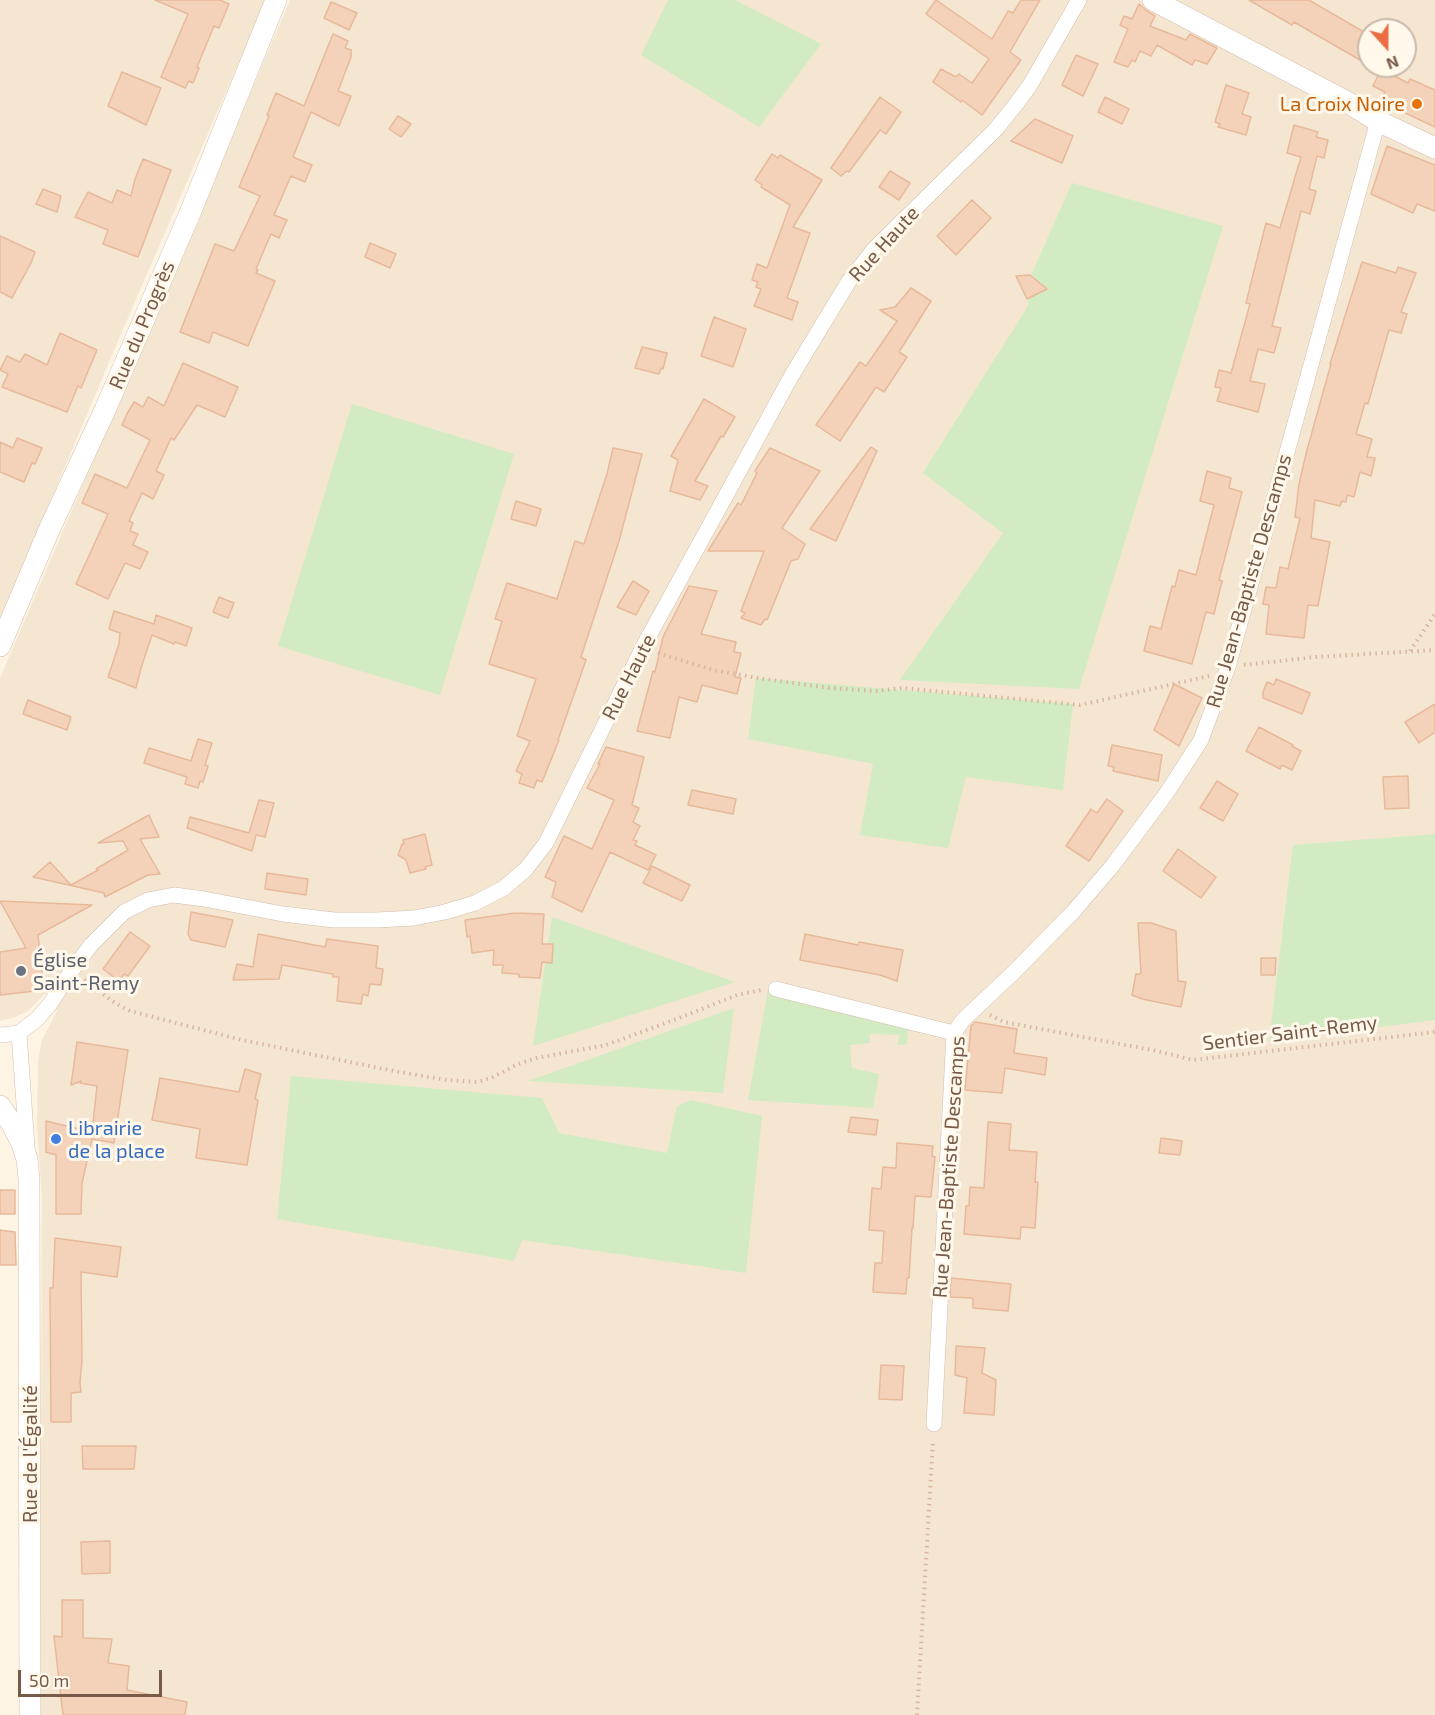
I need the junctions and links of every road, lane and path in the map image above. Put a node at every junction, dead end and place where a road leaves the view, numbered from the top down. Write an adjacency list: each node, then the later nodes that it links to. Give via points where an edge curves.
1 (276, 0): 7 (main road, Rue du Progrès, via 186,224)
2 (1079, 0): 8 (street, Rue Haute, via 1017,104 984,142 874,249 849,281 792,375)
3 (1153, 0): 4 (main road)
4 (1378, 121): 5 (main road); 11 (street, Rue Jean-Baptiste Descamps)
5 (1435, 148)
6 (1435, 614): 10 (path)
7 (0, 646)
8 (642, 649): 11 (path, via 713,670 830,688 902,688 1080,705 1213,675); 12 (street, Rue Haute, via 546,843 528,867 504,888 445,912 377,920 324,919 174,896 148,900 124,912)
9 (1435, 650): 10 (path)
10 (1410, 652): 11 (path)
11 (1228, 667): 14 (street, Rue Jean-Baptiste Descamps, via 1201,740 1166,794 1073,912)
12 (72, 970): 13 (path, via 130,1011 335,1060 477,1082 527,1061 606,1044 737,995); 17 (street, Rue Haute, via 50,1004)
13 (776, 989): 15 (street)
14 (976, 1008): 15 (street, Rue Jean-Baptiste Descamps); 16 (path, Sentier Saint-Remy, via 1004,1022 1192,1060)
15 (954, 1032): 21 (street, Rue Jean-Baptiste Descamps)
16 (1435, 1032)
17 (19, 1033): 18 (street); 20 (street)
18 (0, 1035)
19 (0, 1106): 20 (main road)
20 (27, 1159): 22 (main road, Rue de l'Égalité)
21 (934, 1424): 23 (path)
22 (30, 1715)
23 (917, 1715)

